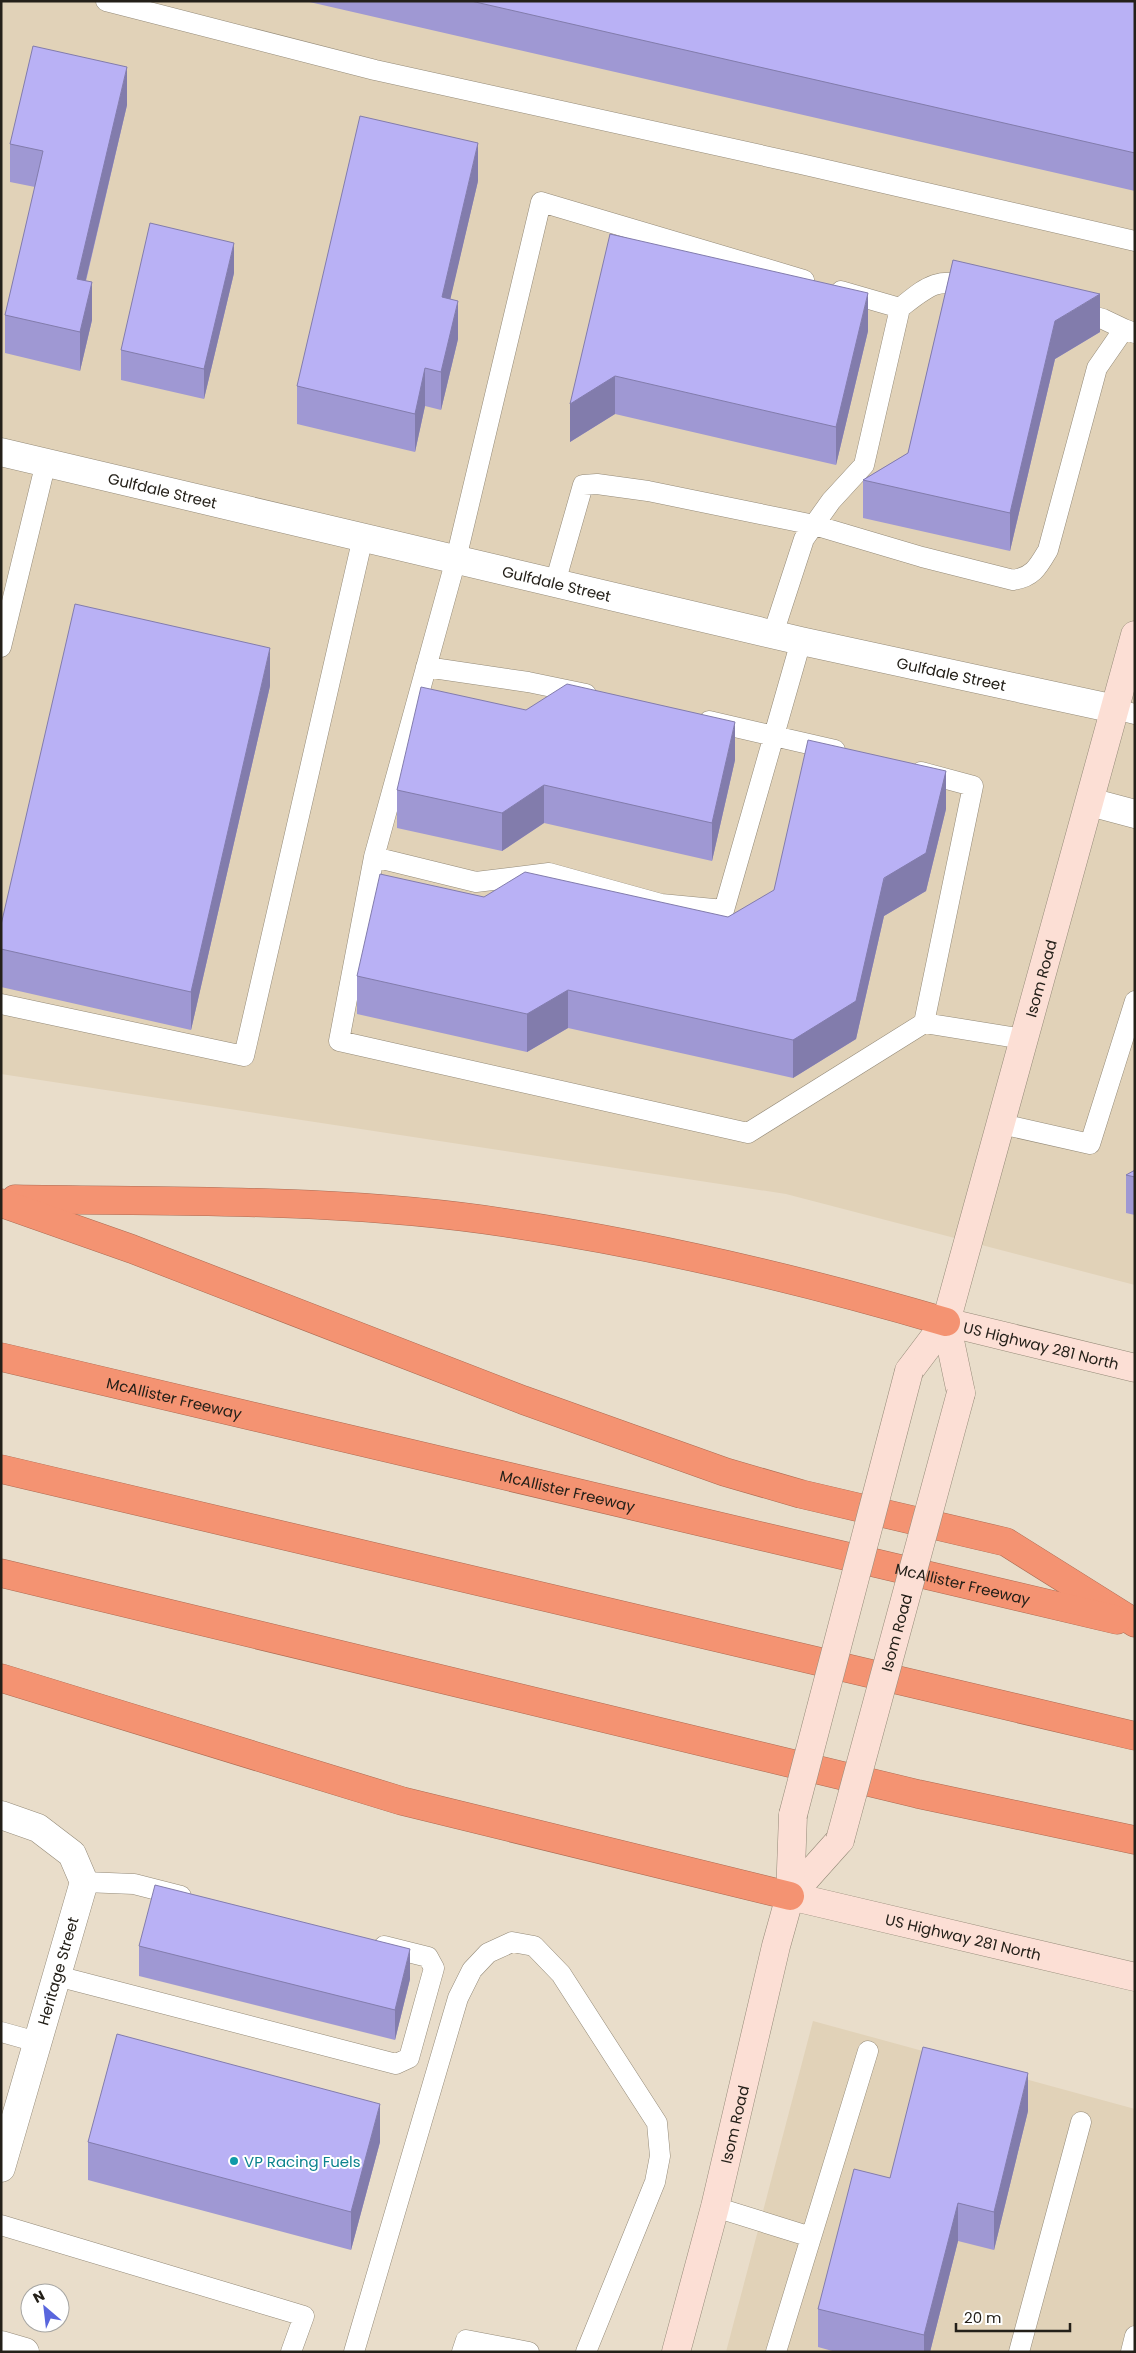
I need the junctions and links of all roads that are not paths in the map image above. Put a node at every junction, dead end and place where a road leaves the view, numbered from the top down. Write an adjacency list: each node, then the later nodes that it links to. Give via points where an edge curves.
1 (106, 1): 2 (lane, via 375,70)
2 (1135, 241)
3 (993, 291): 5 (lane, via 956,282 938,283 928,286)
4 (1057, 307): 6 (lane, via 1103,319)
5 (900, 308): 9 (lane, via 864,464); 11 (lane, via 541,202)
6 (1129, 331): 9 (lane, via 1097,368 1048,550 1035,572 1013,580)
7 (1, 452): 8 (street, Gulfdale Street)
8 (46, 462): 10 (street, Gulfdale Street); 16 (lane)
9 (814, 525): 12 (lane, via 648,491 583,485); 13 (lane, via 804,539)
10 (363, 537): 11 (street, Gulfdale Street); 28 (lane, via 244,1056)
11 (456, 559): 12 (street, Gulfdale Street); 17 (lane)
12 (556, 583): 13 (street, Gulfdale Street)
13 (773, 634): 15 (street, Gulfdale Street)
14 (1135, 635): 19 (street, Isom Road)
15 (802, 641): 19 (street, Gulfdale Street); 21 (lane)
16 (1, 646)
17 (426, 667): 18 (lane, via 528,682); 26 (lane)
18 (604, 698)
19 (1125, 711): 24 (street, Isom Road)
20 (689, 716): 21 (lane)
21 (774, 734): 22 (lane); 26 (lane, via 724,910 661,904 549,873 476,882)
22 (850, 754)
23 (907, 769): 29 (lane, via 973,786)
24 (1090, 802): 25 (street); 30 (street, Isom Road)
25 (1135, 814)
26 (374, 857): 29 (lane, via 339,1041 748,1133)
27 (1135, 1001): 31 (lane, via 1090,1144)
28 (1, 1004)
29 (924, 1023): 30 (lane)
30 (1024, 1038): 31 (street, Isom Road)
31 (1001, 1124): 34 (street, Isom Road)
32 (1, 1199): 34 (highway, via 254,1203 507,1222 711,1262 883,1303)
33 (1, 1203): 39 (highway, via 132,1249 523,1400 725,1472 801,1494 1006,1542)
34 (946, 1322): 36 (street, US Highway 281 North); 45 (street, Isom Road, bridge, via 909,1372 793,1815); 45 (street, Isom Road, bridge, via 961,1393 840,1840)
35 (1, 1357): 39 (highway, McAllister Freeway)
36 (1135, 1368)
37 (1, 1469): 41 (highway)
38 (1, 1574): 43 (highway, via 918,1794)
39 (1135, 1623)
40 (1, 1678): 45 (highway, via 402,1801)
41 (1135, 1736)
42 (1, 1815): 44 (street, via 38,1828 72,1854)
43 (1135, 1840)
44 (84, 1882): 46 (lane, via 134,1884); 48 (street, Heritage Street)
45 (790, 1896): 49 (street, US Highway 281 North); 55 (street, Isom Road)
46 (200, 1900)
47 (362, 1941): 48 (lane, via 428,1957 434,1968 408,2058 396,2064)
48 (57, 1976): 51 (street, Heritage Street)
49 (1135, 1977)
50 (1, 2032): 51 (lane)
51 (37, 2042): 54 (street, Heritage Street)
52 (868, 2051): 57 (lane)
53 (1081, 2122): 68 (lane)
54 (1, 2168)
55 (715, 2207): 57 (lane); 66 (street, Isom Road)
56 (1, 2225): 62 (lane, via 304,2316)
57 (811, 2237): 67 (lane)
58 (1135, 2336): 69 (lane)
59 (1, 2345): 61 (street)
60 (464, 2346): 64 (lane)
61 (25, 2352)
62 (291, 2352)
63 (354, 2352): 65 (lane, via 458,1998 472,1970 488,1953 512,1942 534,1946 561,1974 657,2123 660,2156 655,2182)
64 (529, 2352)
65 (586, 2352)
66 (676, 2352)
67 (776, 2352)
68 (1019, 2352)
69 (1131, 2352)

